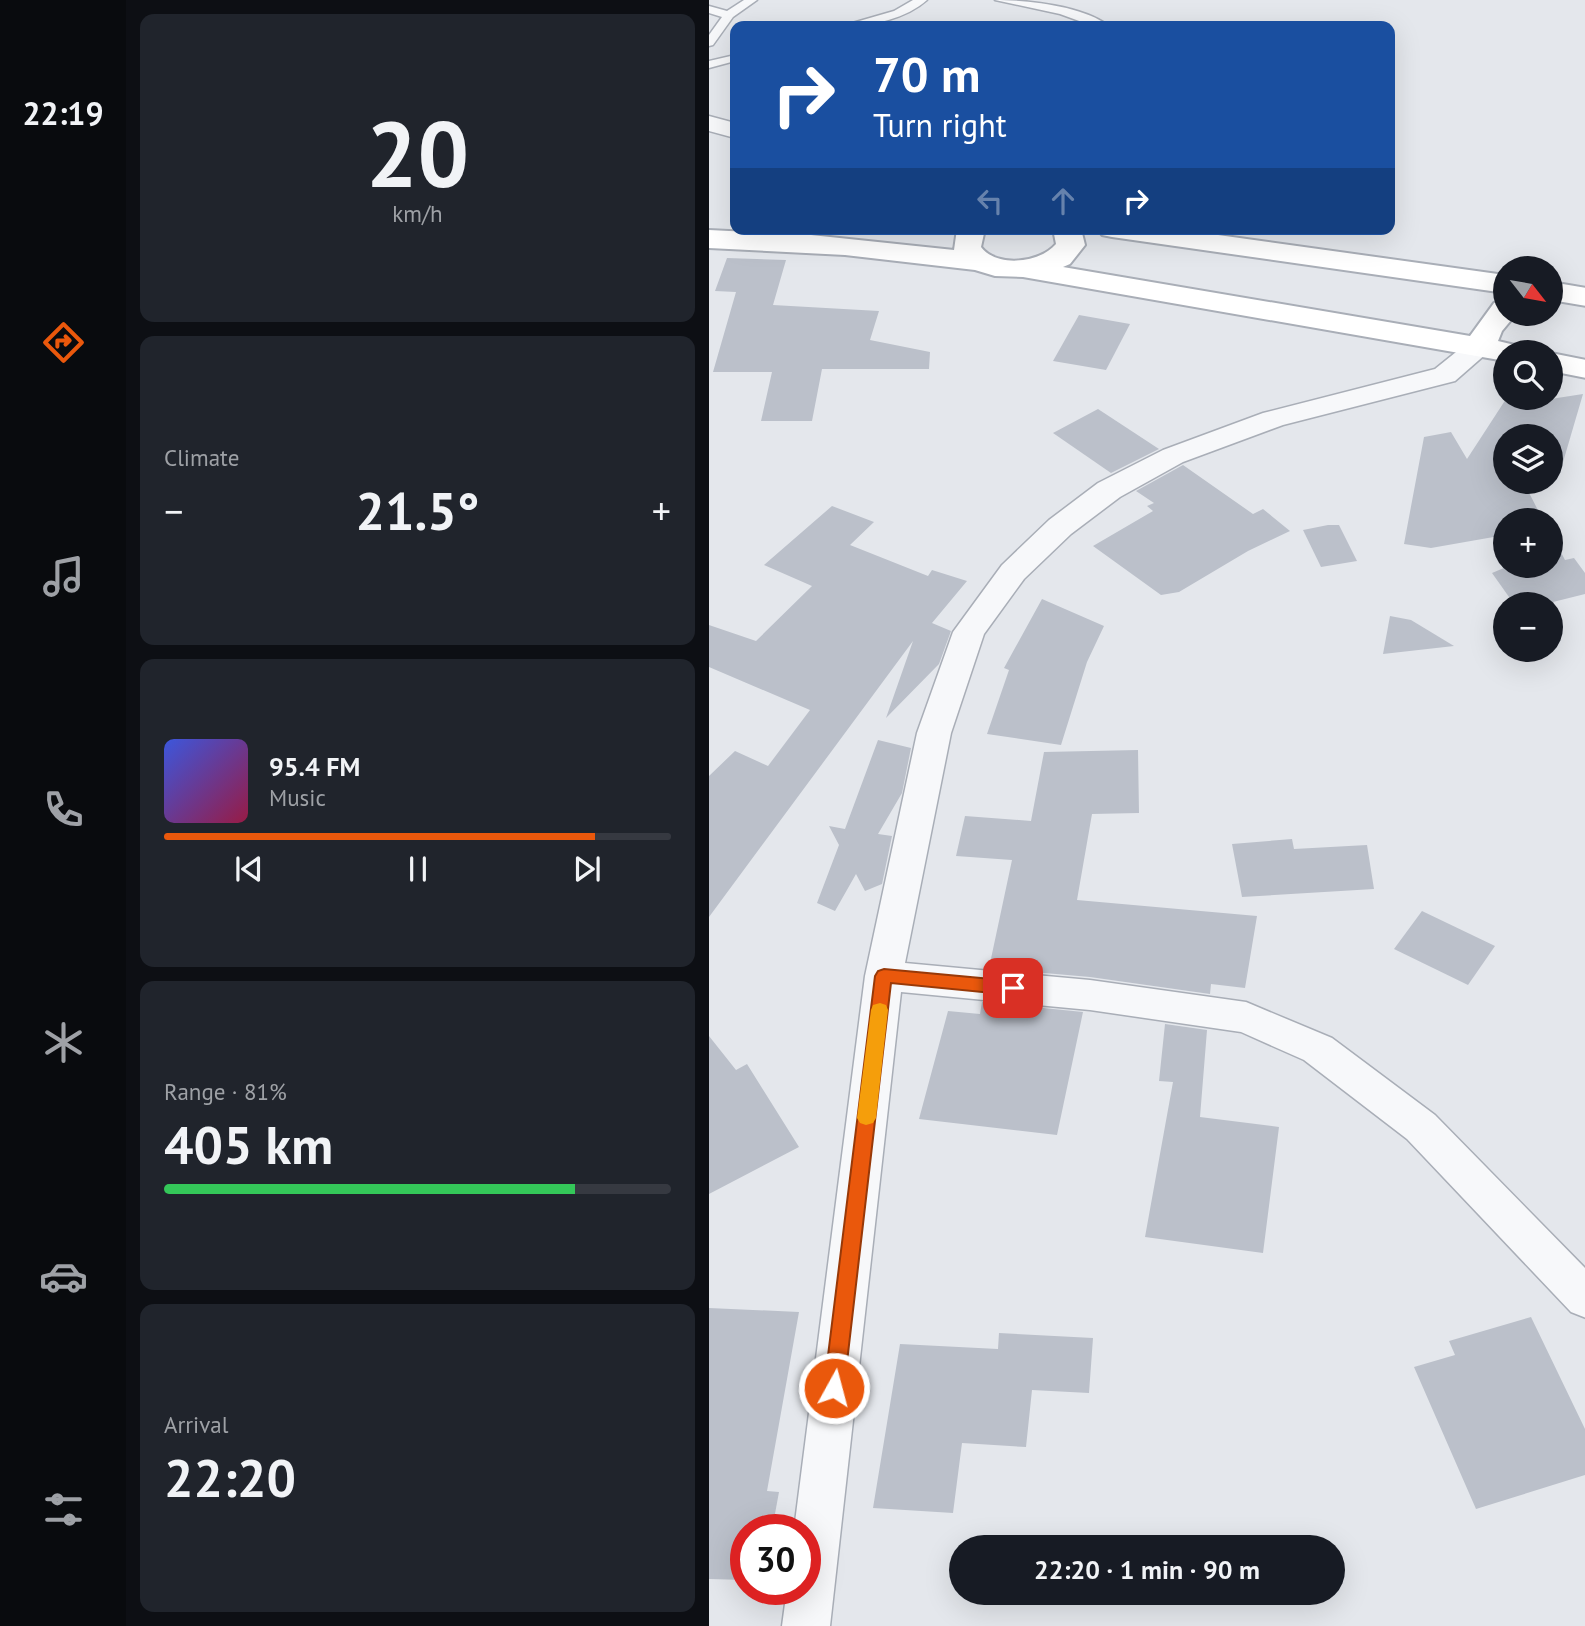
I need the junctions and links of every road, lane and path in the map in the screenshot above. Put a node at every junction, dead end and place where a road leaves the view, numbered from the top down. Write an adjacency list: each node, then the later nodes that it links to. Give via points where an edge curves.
1 (751, 0): 5 (lane)
2 (921, 0): 6 (lane)
3 (1001, 0): 7 (lane, via 1063,11)
4 (709, 9): 5 (lane)
5 (729, 15): 8 (lane)
6 (867, 21)
7 (1090, 21)
8 (709, 43)
9 (730, 59): 10 (lane)
10 (709, 65)
11 (709, 123): 12 (street)
12 (730, 129)
13 (795, 235): 18 (main road)
14 (968, 235): 19 (main road, via 966,246)
15 (1069, 235): 20 (main road, via 1071,244 1066,252 1043,266)
16 (1155, 235): 21 (main road)
17 (709, 239): 18 (main road)
18 (759, 239): 19 (main road, via 882,248)
19 (981, 262): 20 (main road)
20 (1027, 269): 26 (main road)
21 (1493, 282)
22 (1563, 293): 23 (main road)
23 (1585, 298)
24 (1493, 323): 25 (main road, via 1488,329)
25 (1493, 346)
26 (1493, 349)
27 (1493, 350): 30 (street, via 1445,376 1273,419 1173,456 1109,490 1060,527 1013,572 969,632 934,733)
28 (1563, 364): 29 (main road)
29 (1585, 369)
30 (884, 976): 31 (street, via 1091,995 1246,1017 1318,1049 1421,1127); 32 (street)
31 (1585, 1299)
32 (806, 1626)

